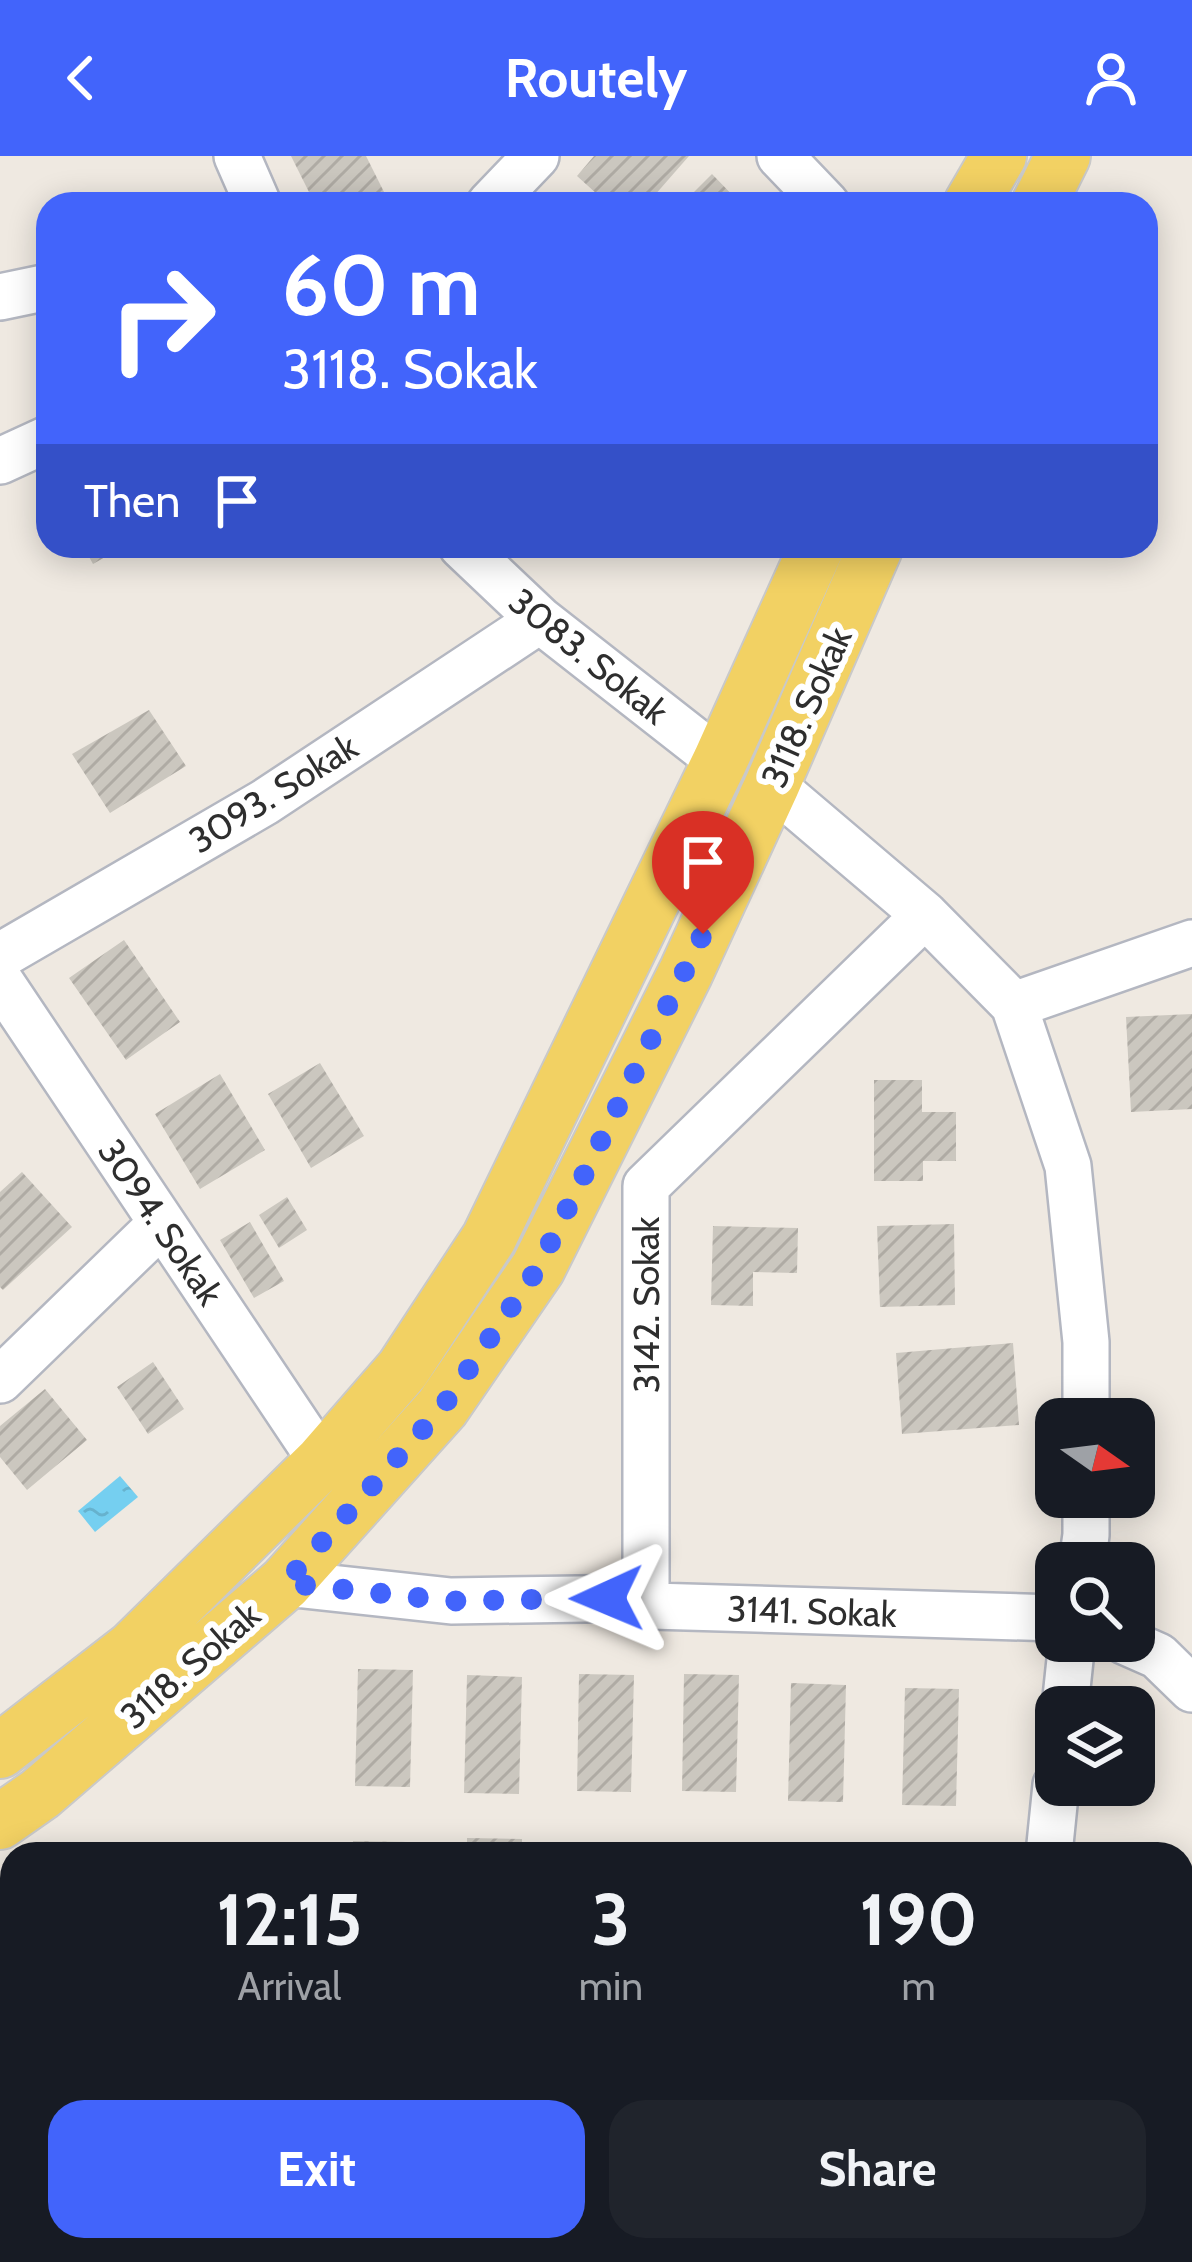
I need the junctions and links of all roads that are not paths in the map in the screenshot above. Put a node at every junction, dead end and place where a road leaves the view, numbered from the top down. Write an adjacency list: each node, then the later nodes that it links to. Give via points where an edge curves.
1 (237, 156): 6 (street)
2 (536, 156): 7 (street)
3 (780, 156): 8 (street)
4 (999, 156): 9 (main road)
5 (1063, 156): 10 (main road)
6 (253, 192)
7 (502, 192)
8 (814, 192)
9 (978, 192)
10 (1045, 192)
11 (36, 290): 12 (street)
12 (0, 297)
13 (36, 444): 14 (street)
14 (0, 460)
15 (475, 558): 18 (street, 3083. Sokak)
16 (813, 558): 19 (main road, 3118. Sokak)
17 (871, 558): 20 (main road, 3118. Sokak)
18 (540, 620): 19 (street, 3083. Sokak); 23 (street, 3093. Sokak, via 265,802)
19 (720, 761): 29 (main road, 3118. Sokak, via 489,1238 403,1369)
20 (772, 785): 21 (street); 30 (main road, 3118. Sokak, via 538,1268 442,1408)
21 (925, 915): 25 (street); 31 (street, 3142. Sokak, via 646,1186)
22 (1192, 943): 25 (street)
23 (0, 956)
24 (0, 981): 26 (street, 3094. Sokak)
25 (1014, 1005): 28 (street, via 1068,1166)
26 (162, 1223): 27 (street); 29 (street, 3094. Sokak)
27 (0, 1380)
28 (1086, 1398)
29 (322, 1462): 35 (main road, 3118. Sokak, via 133,1648)
30 (285, 1583): 31 (street, 3141. Sokak, via 451,1601); 37 (main road, 3118. Sokak)
31 (646, 1598): 32 (street, 3141. Sokak, via 652,1606)
32 (1035, 1617)
33 (1155, 1655): 34 (street)
34 (1192, 1689)
35 (0, 1751)
36 (1054, 1806): 38 (street)
37 (0, 1822)
38 (1050, 1842)

